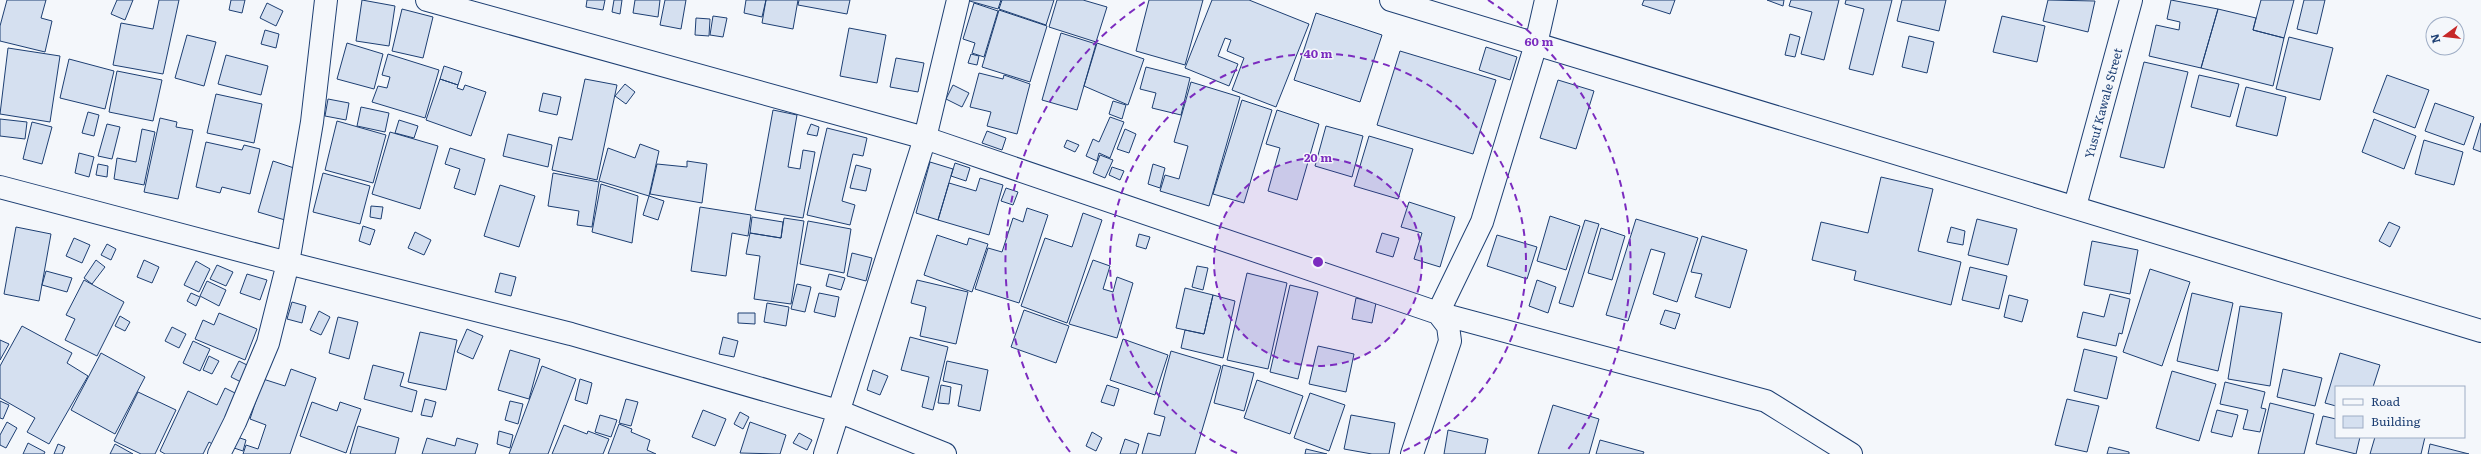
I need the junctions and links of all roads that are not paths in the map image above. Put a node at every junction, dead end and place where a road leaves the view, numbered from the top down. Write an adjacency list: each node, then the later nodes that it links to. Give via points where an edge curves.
1 (326, 0): 11 (street, via 312,122)
2 (427, 0): 8 (street)
3 (958, 0): 8 (street)
4 (1391, 0): 7 (street)
5 (1546, 0): 7 (street)
6 (2131, 0): 10 (street, Yusuf Kawale Street)
7 (1536, 44): 10 (street); 12 (street, via 1482,222)
8 (925, 138): 12 (street); 14 (street)
9 (0, 187): 11 (street)
10 (2075, 206): 13 (street)
11 (288, 263): 14 (street, via 571,334); 15 (street, via 268,343)
12 (1438, 313): 18 (street, via 1448,326 1450,341); 19 (street, via 1766,402)
13 (2481, 331)
14 (838, 411): 16 (street); 17 (street)
15 (219, 454)
16 (825, 454)
17 (945, 454)
18 (1412, 454)
19 (1851, 454)

